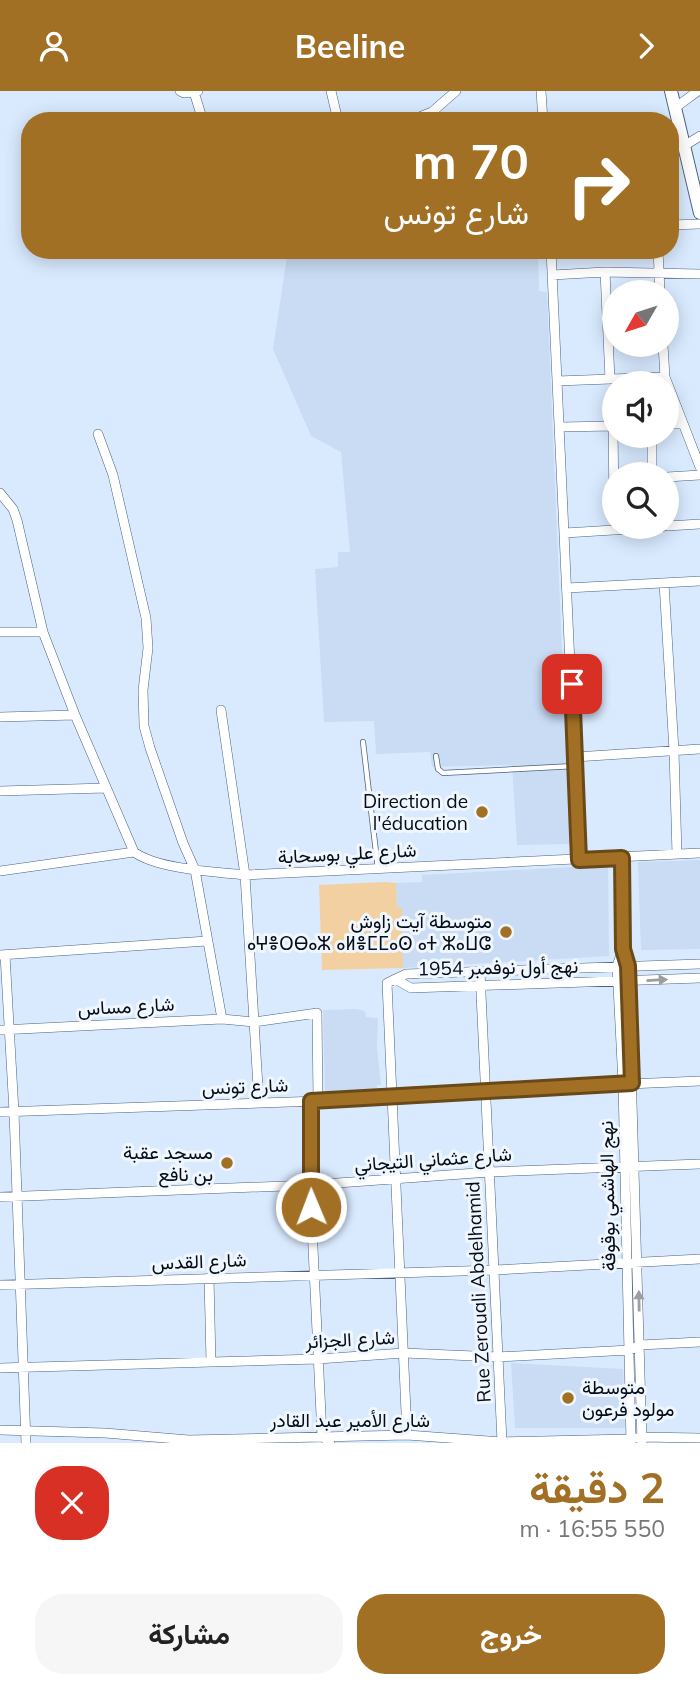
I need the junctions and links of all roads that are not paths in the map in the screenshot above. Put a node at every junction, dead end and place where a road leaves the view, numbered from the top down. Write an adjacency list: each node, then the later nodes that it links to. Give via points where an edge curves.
1 (180, 91): 7 (street)
2 (331, 91): 10 (street)
3 (456, 91): 11 (street)
4 (541, 91): 12 (street)
5 (671, 91): 8 (main road)
6 (698, 91): 8 (street)
7 (197, 92): 9 (street)
8 (676, 107): 13 (main road)
9 (201, 112)
10 (336, 112)
11 (432, 112)
12 (542, 112)
13 (677, 112)
14 (679, 122): 16 (main road)
15 (700, 136): 16 (street)
16 (684, 146): 17 (main road)
17 (698, 193): 18 (main road)
18 (700, 213)
19 (700, 224): 20 (street)
20 (679, 225)
21 (551, 259): 26 (street)
22 (658, 259): 24 (street)
23 (605, 272): 24 (street); 26 (street); 28 (street)
24 (659, 272): 25 (street); 27 (street)
25 (700, 274)
26 (552, 275): 30 (street)
27 (659, 280)
28 (610, 371)
29 (602, 379): 30 (street)
30 (557, 381): 35 (street)
31 (679, 414): 33 (street)
32 (679, 424): 33 (street)
33 (683, 424): 37 (street)
34 (602, 426): 35 (street)
35 (560, 428): 44 (street)
36 (98, 434): 67 (street, via 113,475 146,618 143,701 149,748)
37 (700, 467)
38 (700, 475): 39 (street)
39 (679, 476)
40 (2, 497): 49 (street, via 17,520)
41 (700, 524): 42 (street)
42 (679, 526)
43 (602, 529): 44 (street)
44 (565, 533): 47 (street)
45 (700, 581): 46 (street)
46 (664, 583): 47 (street); 55 (street)
47 (567, 588): 57 (street)
48 (0, 632): 49 (street)
49 (43, 632): 51 (street)
50 (221, 710): 68 (street)
51 (75, 715): 52 (street); 58 (street)
52 (0, 717)
53 (363, 742): 65 (lane)
54 (700, 749): 55 (street)
55 (674, 751): 57 (street); 62 (street)
56 (436, 756): 57 (lane, via 443,773)
57 (575, 761): 64 (street)
58 (106, 788): 59 (street); 60 (street)
59 (0, 791)
60 (134, 852): 66 (street, شارع علي بوسحابة); 67 (street, شارع علي بوسحابة, via 148,860)
61 (700, 853): 62 (street, شارع علي بوسحابة)
62 (677, 854): 63 (street, شارع علي بوسحابة)
63 (622, 858): 64 (street, شارع علي بوسحابة); 70 (street, نهج الهاشمي بوقوفة)
64 (579, 860): 65 (street, شارع علي بوسحابة)
65 (378, 869): 68 (street, شارع علي بوسحابة)
66 (0, 870)
67 (195, 870): 68 (street, شارع علي بوسحابة); 69 (street)
68 (244, 875): 82 (street)
69 (207, 941): 71 (street); 81 (street)
70 (623, 949): 73 (street, نهج الهاشمي بوقوفة); 74 (street, نهج الهاشمي بوقوفة)
71 (2, 955): 83 (street)
72 (700, 964): 74 (street, نهج أول نوفمبر 1954)
73 (617, 966): 74 (street, نهج أول نوفمبر 1954); 75 (street, نهج أول نوفمبر 1954); 78 (street, نهج الهاشمي بوقوفة)
74 (628, 966): 79 (street, نهج الهاشمي بوقوفة)
75 (480, 972): 77 (street, نهج أول نوفمبر 1954, via 406,974); 80 (street, Rue Zerouali Abdelhamid)
76 (700, 978): 79 (street, نهج أول نوفمبر 1954, one-way to 76)
77 (391, 981): 80 (street, نهج أول نوفمبر 1954, via 411,988); 87 (street)
78 (618, 981): 79 (street, نهج أول نوفمبر 1954); 80 (street, نهج أول نوفمبر 1954); 85 (street, نهج الهاشمي بوقوفة)
79 (629, 982): 85 (street, نهج الهاشمي بوقوفة)
80 (480, 986): 86 (street, Rue Zerouali Abdelhamid)
81 (222, 1019): 82 (street, شارع مساس); 83 (street, شارع مساس)
82 (254, 1022): 88 (street, شارع مساس, via 317,1013); 89 (street)
83 (5, 1029): 91 (street)
84 (700, 1081): 85 (street, شارع تونس)
85 (628, 1083): 86 (street, شارع تونس); 93 (street, نهج الهاشمي بوقوفة); 94 (street, نهج الهاشمي بوقوفة)
86 (485, 1090): 87 (street, شارع تونس); 95 (street, Rue Zerouali Abdelhamid)
87 (391, 1097): 88 (street, شارع تونس); 96 (street)
88 (315, 1101): 89 (street, شارع تونس); 97 (street)
89 (259, 1103): 91 (street, شارع تونس)
90 (0, 1112): 91 (street, شارع تونس)
91 (14, 1112): 98 (street)
92 (700, 1164): 93 (street, شارع عثماني التيجاني)
93 (635, 1167): 94 (street, شارع عثماني التيجاني); 102 (street, نهج الهاشمي بوقوفة)
94 (623, 1168): 95 (street, شارع عثماني التيجاني); 101 (street, نهج الهاشمي بوقوفة)
95 (490, 1172): 96 (street, شارع عثماني التيجاني); 103 (street, Rue Zerouali Abdelhamid)
96 (397, 1179): 97 (street, شارع عثماني التيجاني); 104 (street)
97 (310, 1185): 98 (street, شارع عثماني التيجاني); 105 (street)
98 (16, 1196): 99 (street, شارع عثماني التيجاني); 107 (street)
99 (0, 1197)
100 (700, 1259): 102 (street)
101 (625, 1263): 102 (street); 103 (street); 111 (street, نهج الهاشمي بوقوفة)
102 (638, 1263): 110 (street, نهج الهاشمي بوقوفة, one-way to 102)
103 (495, 1269): 104 (street, شارع القدس); 113 (street, Rue Zerouali Abdelhamid)
104 (400, 1272): 105 (street, شارع القدس); 112 (street)
105 (313, 1274): 106 (street, شارع القدس); 114 (street)
106 (208, 1278): 107 (street, شارع القدس); 115 (street)
107 (21, 1284): 108 (street, شارع القدس); 116 (street)
108 (0, 1285)
109 (700, 1342): 110 (street, شارع الجزائر)
110 (640, 1345): 111 (street, شارع الجزائر); 124 (street, نهج الهاشمي بوقوفة)
111 (630, 1350): 113 (street, شارع الجزائر); 125 (street, نهج الهاشمي بوقوفة)
112 (404, 1353): 113 (street, شارع الجزائر); 114 (street, شارع الجزائر); 120 (street)
113 (498, 1357): 127 (street, Rue Zerouali Abdelhamid)
114 (318, 1359): 115 (street, شارع الجزائر); 121 (street)
115 (211, 1362): 116 (street, شارع الجزائر)
116 (23, 1367): 117 (street, شارع الجزائر); 119 (street)
117 (0, 1368)
118 (0, 1430): 119 (street, شارع الأمير عبد القادر)
119 (26, 1430): 122 (street, شارع الأمير عبد القادر); 128 (street)
120 (407, 1435): 121 (street, شارع الأمير عبد القادر); 127 (street, شارع الأمير عبد القادر)
121 (321, 1436): 126 (street, شارع الأمير عبد القادر); 129 (street)
122 (105, 1438): 126 (street, شارع الأمير عبد القادر)
123 (700, 1438): 124 (street, شارع الأمير عبد القادر)
124 (642, 1440): 125 (street, شارع الأمير عبد القادر)
125 (630, 1441): 127 (street, شارع الأمير عبد القادر)
126 (188, 1442)
127 (502, 1442)
128 (26, 1443)
129 (330, 1443)

